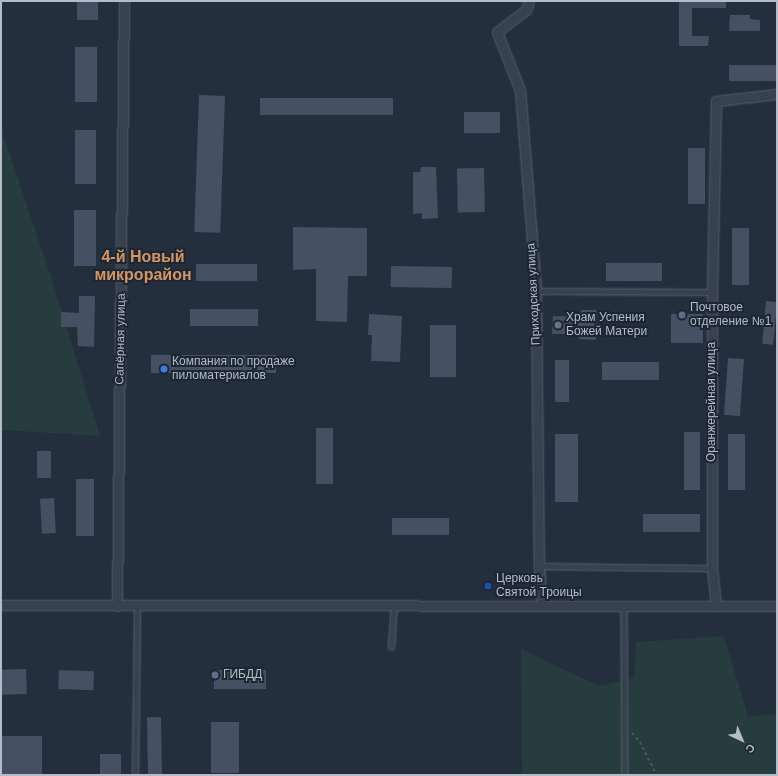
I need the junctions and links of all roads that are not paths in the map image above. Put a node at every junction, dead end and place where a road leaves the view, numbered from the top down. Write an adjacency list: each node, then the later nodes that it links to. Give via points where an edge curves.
1 (124, 1): 10 (street, Сапёрная улица)
2 (529, 1): 4 (street, Приходская улица, via 526,10 497,32 520,90)
3 (777, 94): 5 (street, Оранжерейная улица, via 716,101)
4 (536, 291): 5 (lane); 6 (street, Приходская улица)
5 (712, 292): 7 (street, Оранжерейная улица)
6 (539, 566): 7 (lane); 12 (street, Приходская улица)
7 (712, 568): 13 (street, Оранжерейная улица)
8 (394, 604): 11 (street); 12 (street); 16 (lane)
9 (1, 605): 10 (street)
10 (117, 606): 11 (street)
11 (138, 606): 17 (lane)
12 (542, 606): 15 (street)
13 (716, 606): 14 (street); 15 (street)
14 (777, 606)
15 (624, 607): 18 (lane, via 627,728)
16 (391, 647)
17 (135, 775)
18 (625, 775)

